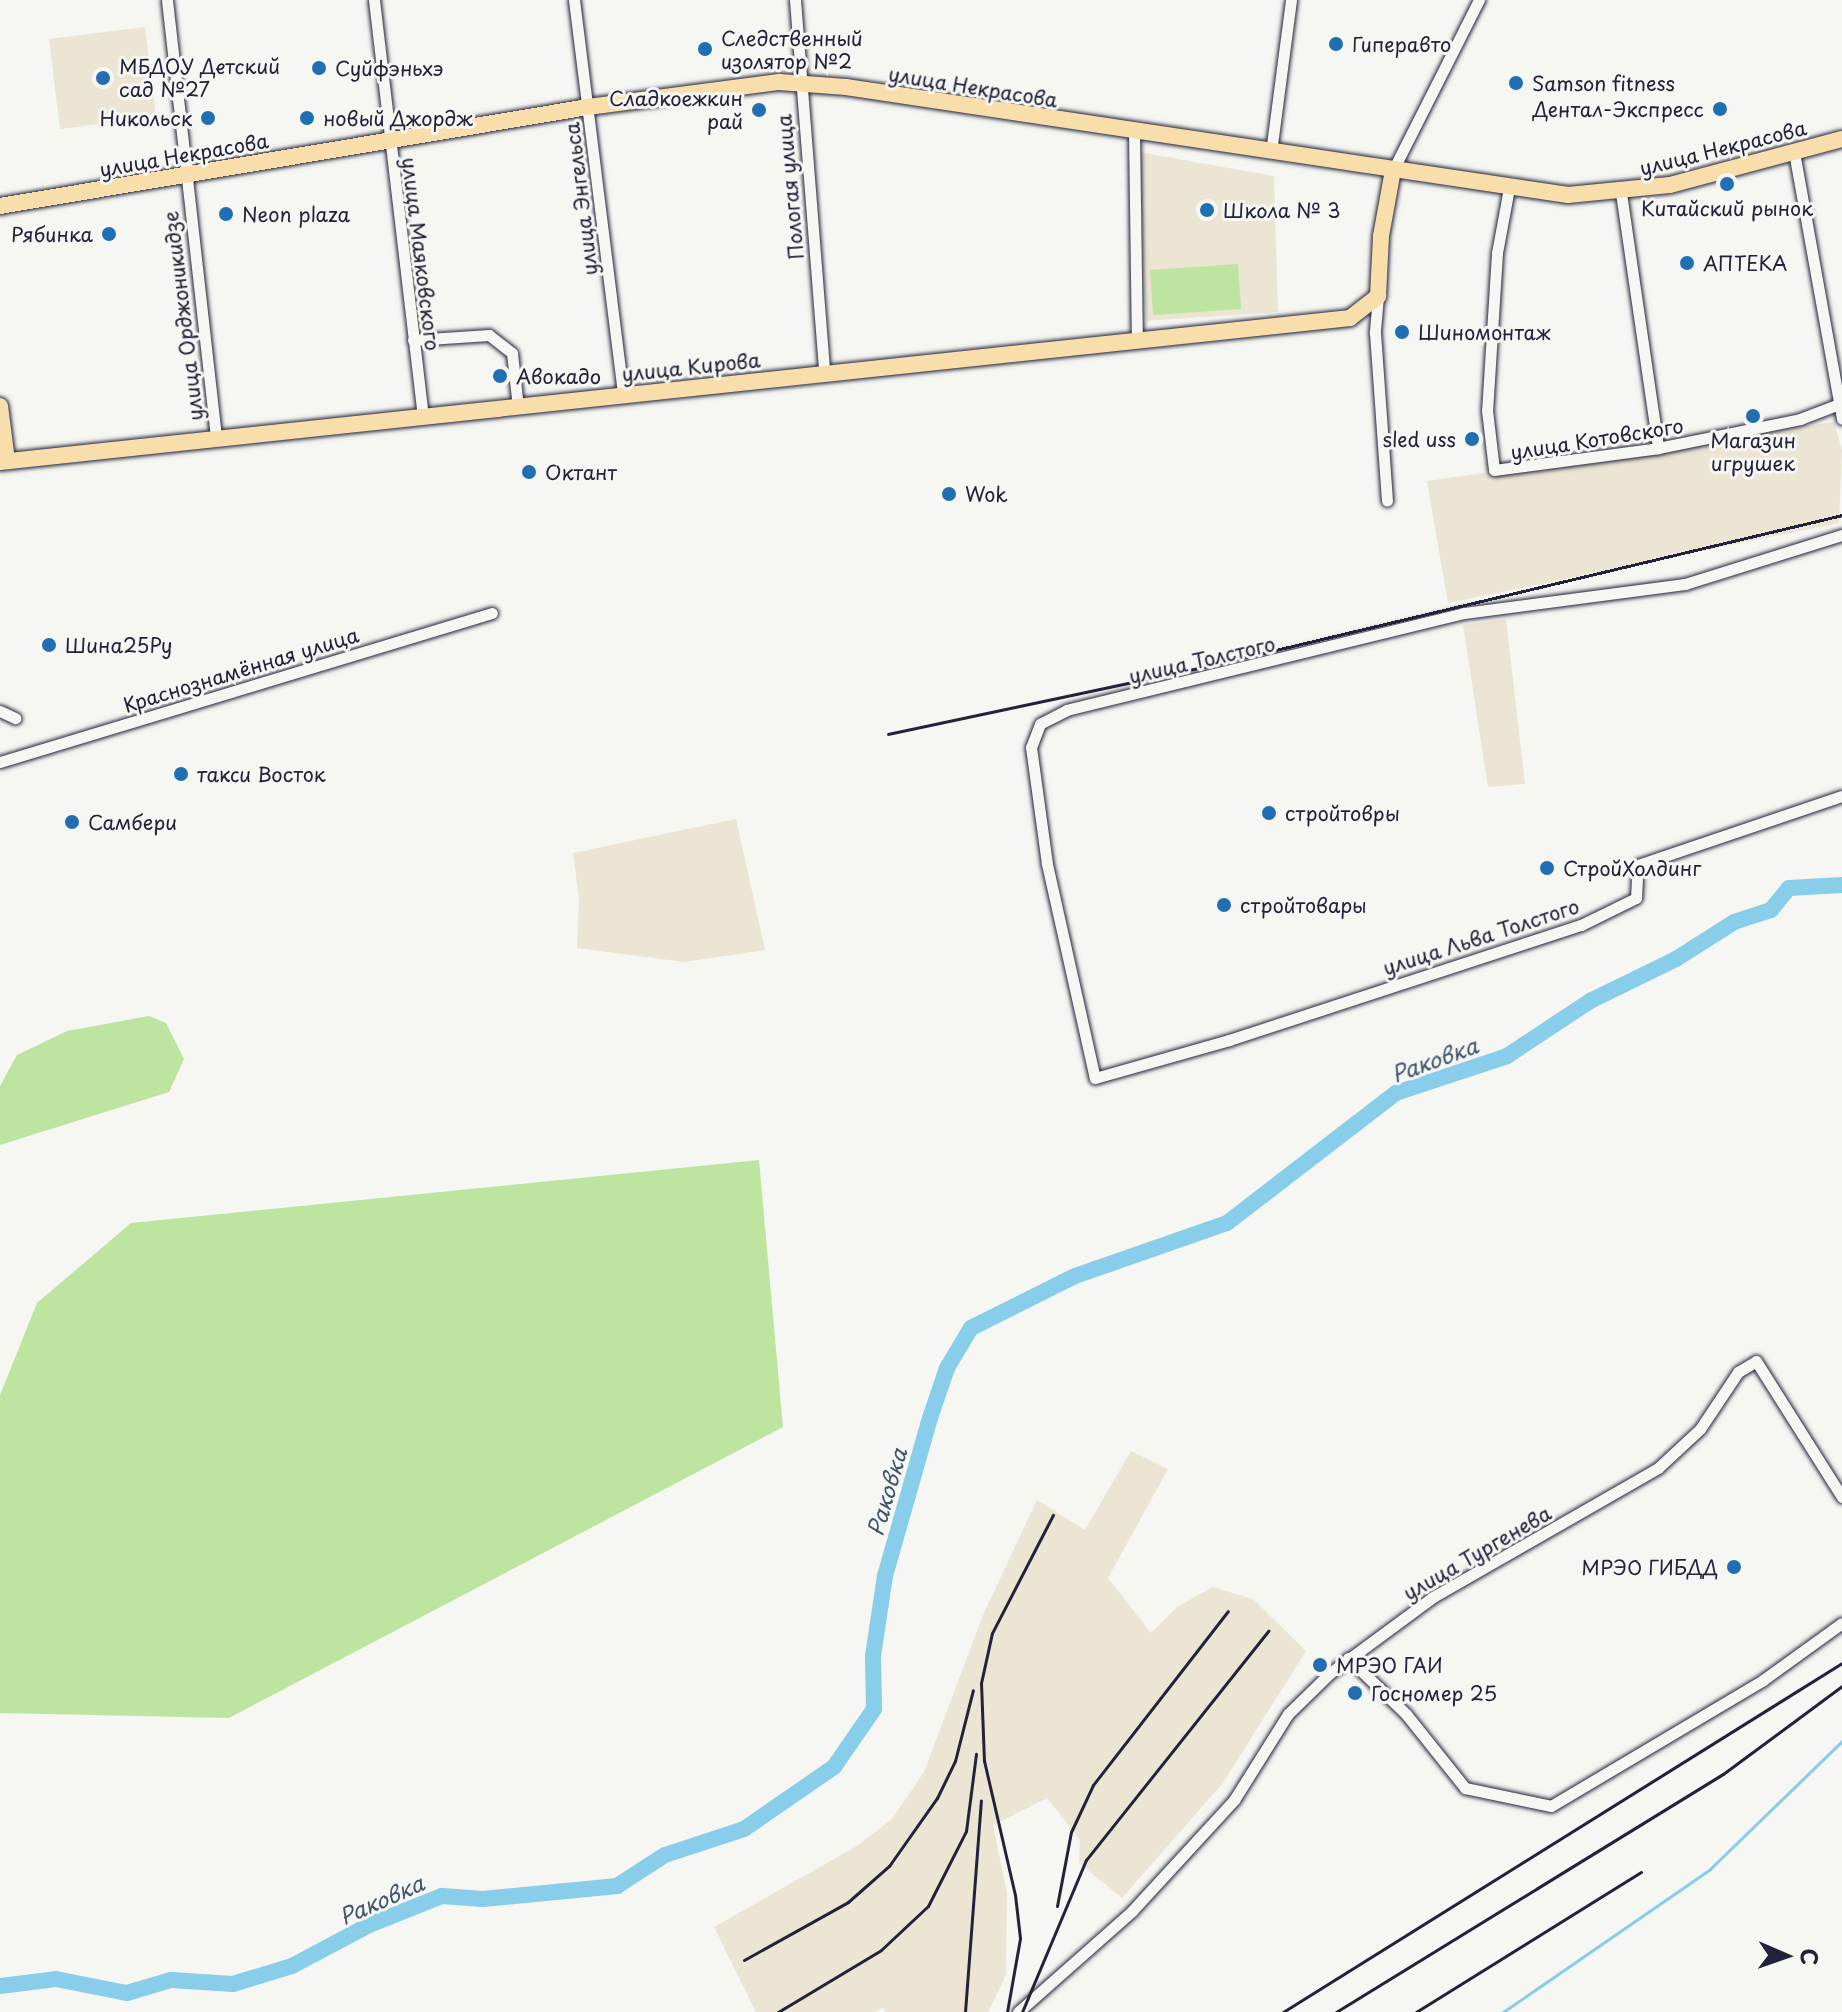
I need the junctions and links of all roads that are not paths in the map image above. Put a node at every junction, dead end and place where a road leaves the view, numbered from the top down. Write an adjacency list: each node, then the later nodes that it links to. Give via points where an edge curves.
1 (167, 0): 15 (street, улица Орджоникидзе)
2 (374, 0): 11 (street, улица Маяковского)
3 (574, 0): 8 (street, улица Энгельса)
4 (795, 0): 7 (street, Пологая улица)
5 (1291, 0): 12 (street)
6 (1479, 0): 14 (street)
7 (800, 82): 8 (highway, улица Некрасова); 9 (highway, улица Некрасова); 22 (street, Пологая улица)
8 (588, 107): 11 (highway, улица Некрасова); 23 (street, улица Энгельса)
9 (1134, 132): 12 (highway, улица Некрасова); 20 (street)
10 (1842, 139): 13 (highway, улица Некрасова)
11 (389, 140): 15 (highway, улица Некрасова); 21 (street, улица Маяковского)
12 (1271, 152): 14 (highway, улица Некрасова)
13 (1794, 152): 17 (highway, улица Некрасова); 24 (street)
14 (1393, 170): 16 (highway, улица Некрасова); 19 (highway, via 1381,236)
15 (184, 175): 18 (highway, улица Некрасова); 29 (street, улица Орджоникидзе)
16 (1509, 188): 17 (highway, улица Некрасова, via 1568,195); 30 (street, улица Котовского, via 1497,253 1490,356 1486,419 1491,467 1502,472)
17 (1621, 193): 30 (street)
18 (0, 206)
19 (1378, 296): 20 (highway, улица Кирова, via 1350,318); 32 (street, via 1375,333)
20 (1137, 338): 22 (highway, улица Кирова)
21 (413, 340): 26 (street, via 489,335 512,353); 27 (street, улица Маяковского)
22 (824, 371): 23 (highway, улица Кирова)
23 (623, 394): 26 (highway, улица Кирова)
24 (1840, 404): 28 (street); 30 (street, улица Котовского, via 1800,419)
25 (0, 406): 31 (highway)
26 (518, 407): 27 (highway, улица Кирова)
27 (423, 417): 29 (highway, улица Кирова)
28 (1842, 419)
29 (216, 437): 31 (highway, улица Кирова)
30 (1658, 448)
31 (3, 461)
32 (1387, 501)
33 (1842, 535): 39 (street, улица Толстого, via 1646,591 1441,618 1067,710 1040,724 1031,747 1047,864)
34 (492, 613): 37 (street, Краснознамённая улица)
35 (0, 711): 36 (street)
36 (15, 718)
37 (0, 762)
38 (1842, 796): 39 (street, улица Льва Толстого, via 1638,865 1636,898 1581,925)
39 (1095, 1078)
40 (1842, 1497): 42 (street, улица Тургенева, via 1756,1361 1738,1372 1700,1429 1658,1468 1433,1597)
41 (1842, 1623): 42 (street, via 1763,1680 1551,1806 1465,1788 1406,1714)
42 (1348, 1658): 43 (street, улица Тургенева, via 1288,1714 1234,1800 1132,1911)
43 (1018, 2012)

